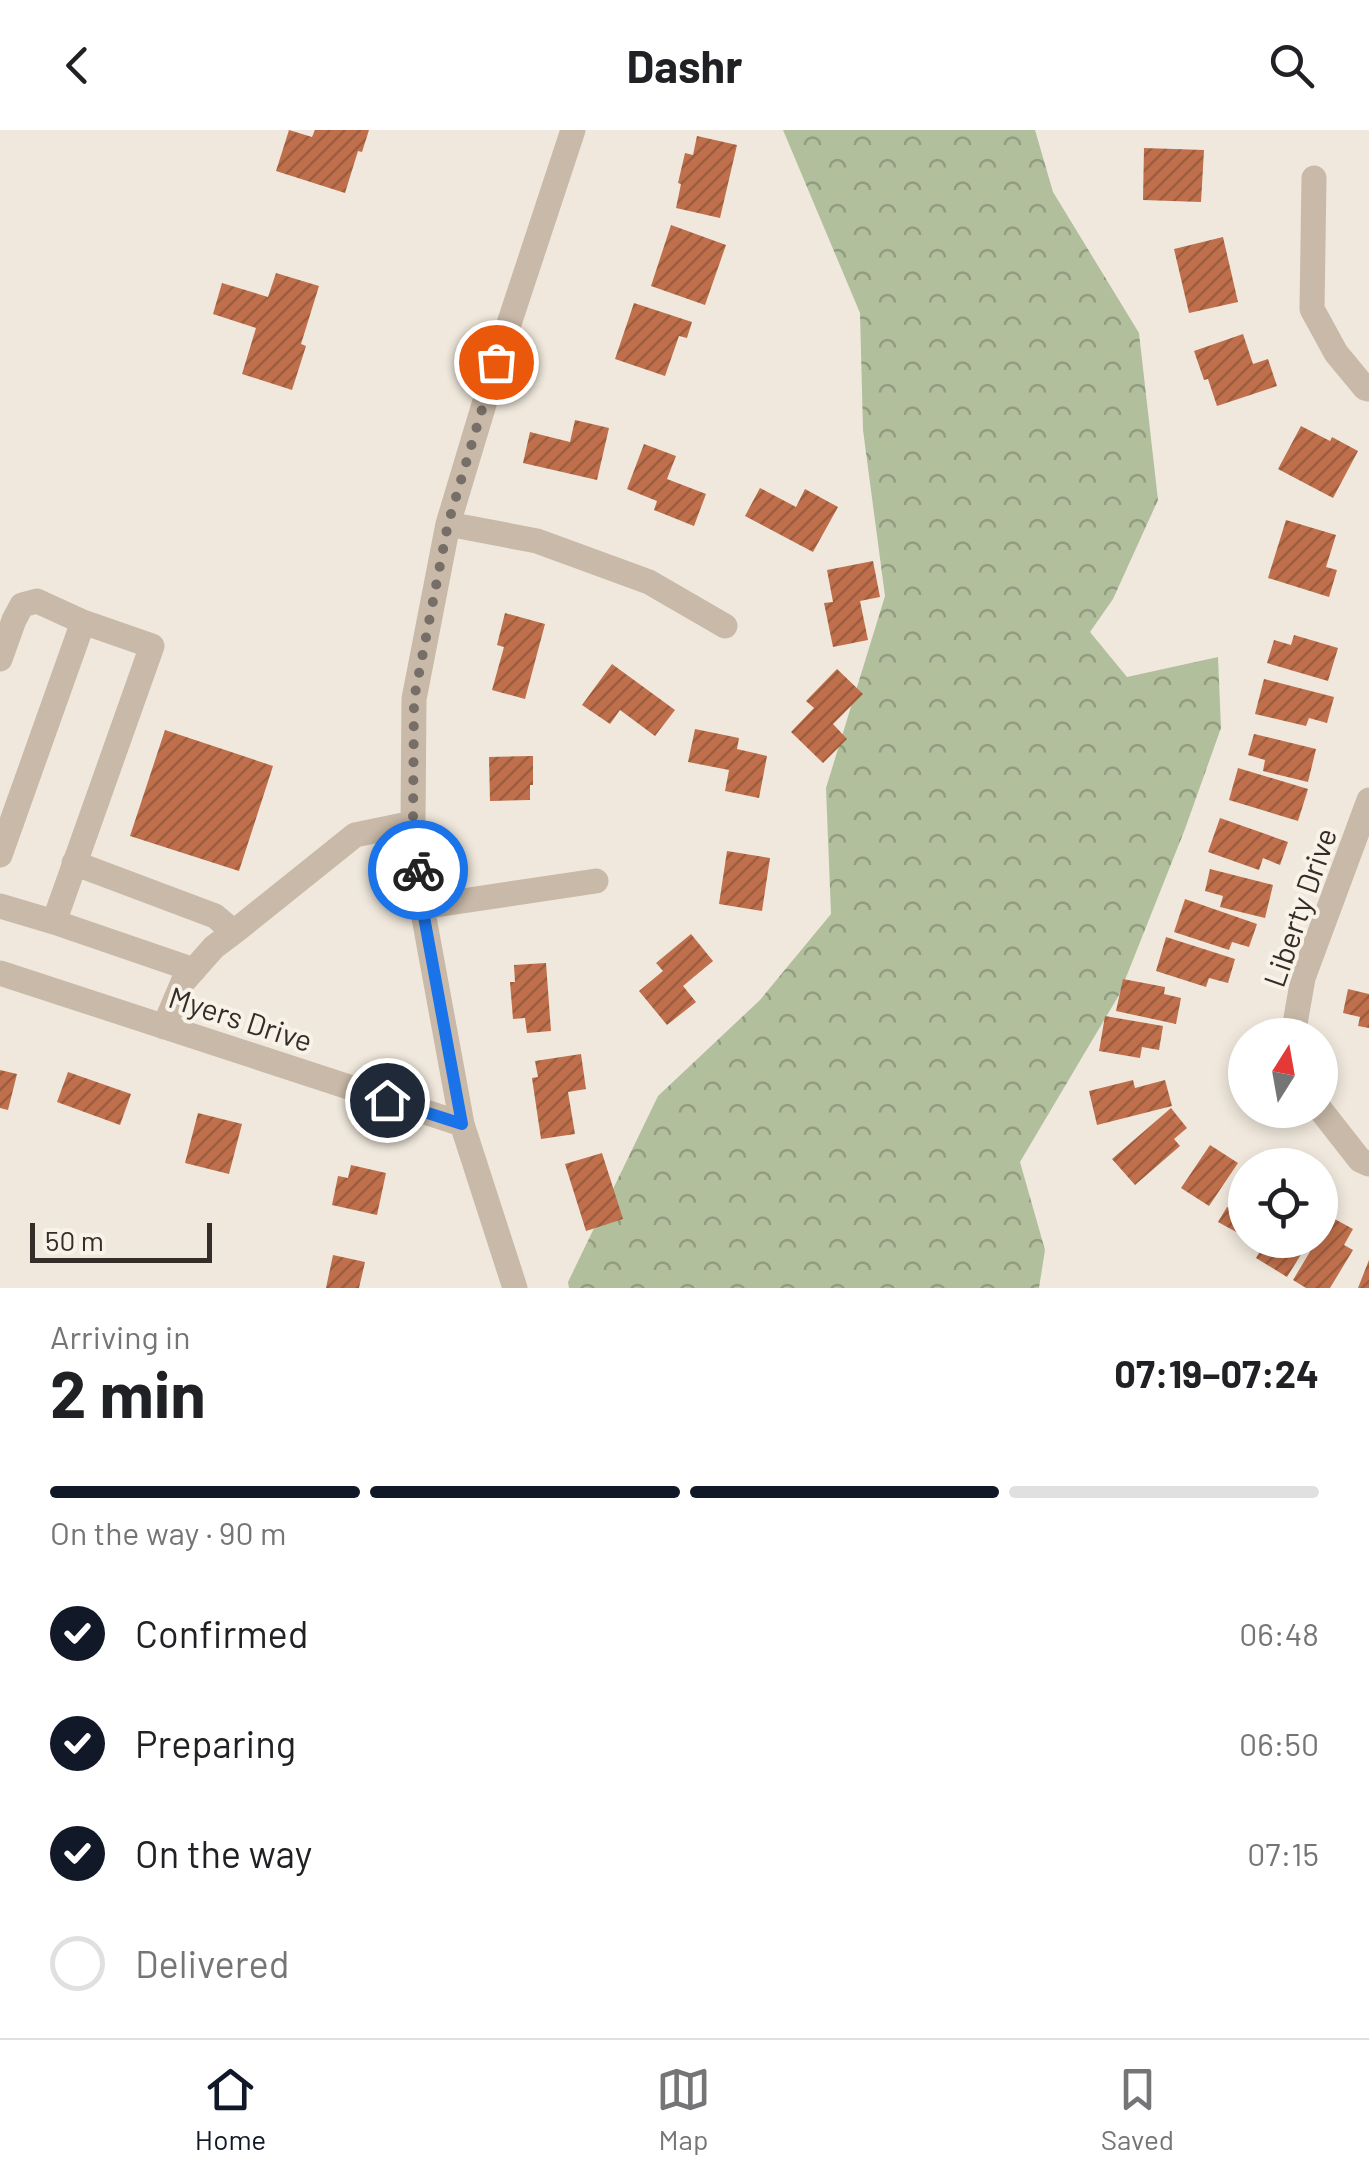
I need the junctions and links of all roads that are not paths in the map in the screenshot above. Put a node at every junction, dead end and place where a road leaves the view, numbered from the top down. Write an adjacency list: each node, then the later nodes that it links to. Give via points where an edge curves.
1 (573, 130): 4 (street)
2 (1314, 178): 3 (street, via 1312,309 1336,354)
3 (1369, 389)
4 (448, 524): 6 (street, via 537,540 648,582); 9 (street, via 414,699)
5 (83, 622): 7 (street, via 37,601 22,605); 10 (street); 11 (street, via 152,646)
6 (725, 626)
7 (0, 659)
8 (1367, 816): 19 (street, Liberty Drive, via 1303,978)
9 (413, 823): 14 (street); 16 (street, via 355,835)
10 (0, 854)
11 (74, 863): 15 (street); 16 (street, via 215,916)
12 (596, 881): 14 (street)
13 (0, 906): 15 (street)
14 (422, 906): 21 (street)
15 (54, 922): 17 (street)
16 (234, 932): 17 (street)
17 (194, 970): 20 (street)
18 (0, 973): 20 (street, Myers Drive)
19 (1296, 1018)
20 (164, 1027): 21 (street, Myers Drive)
21 (462, 1124): 24 (street)
22 (1335, 1128): 23 (street)
23 (1369, 1164)
24 (514, 1288)

